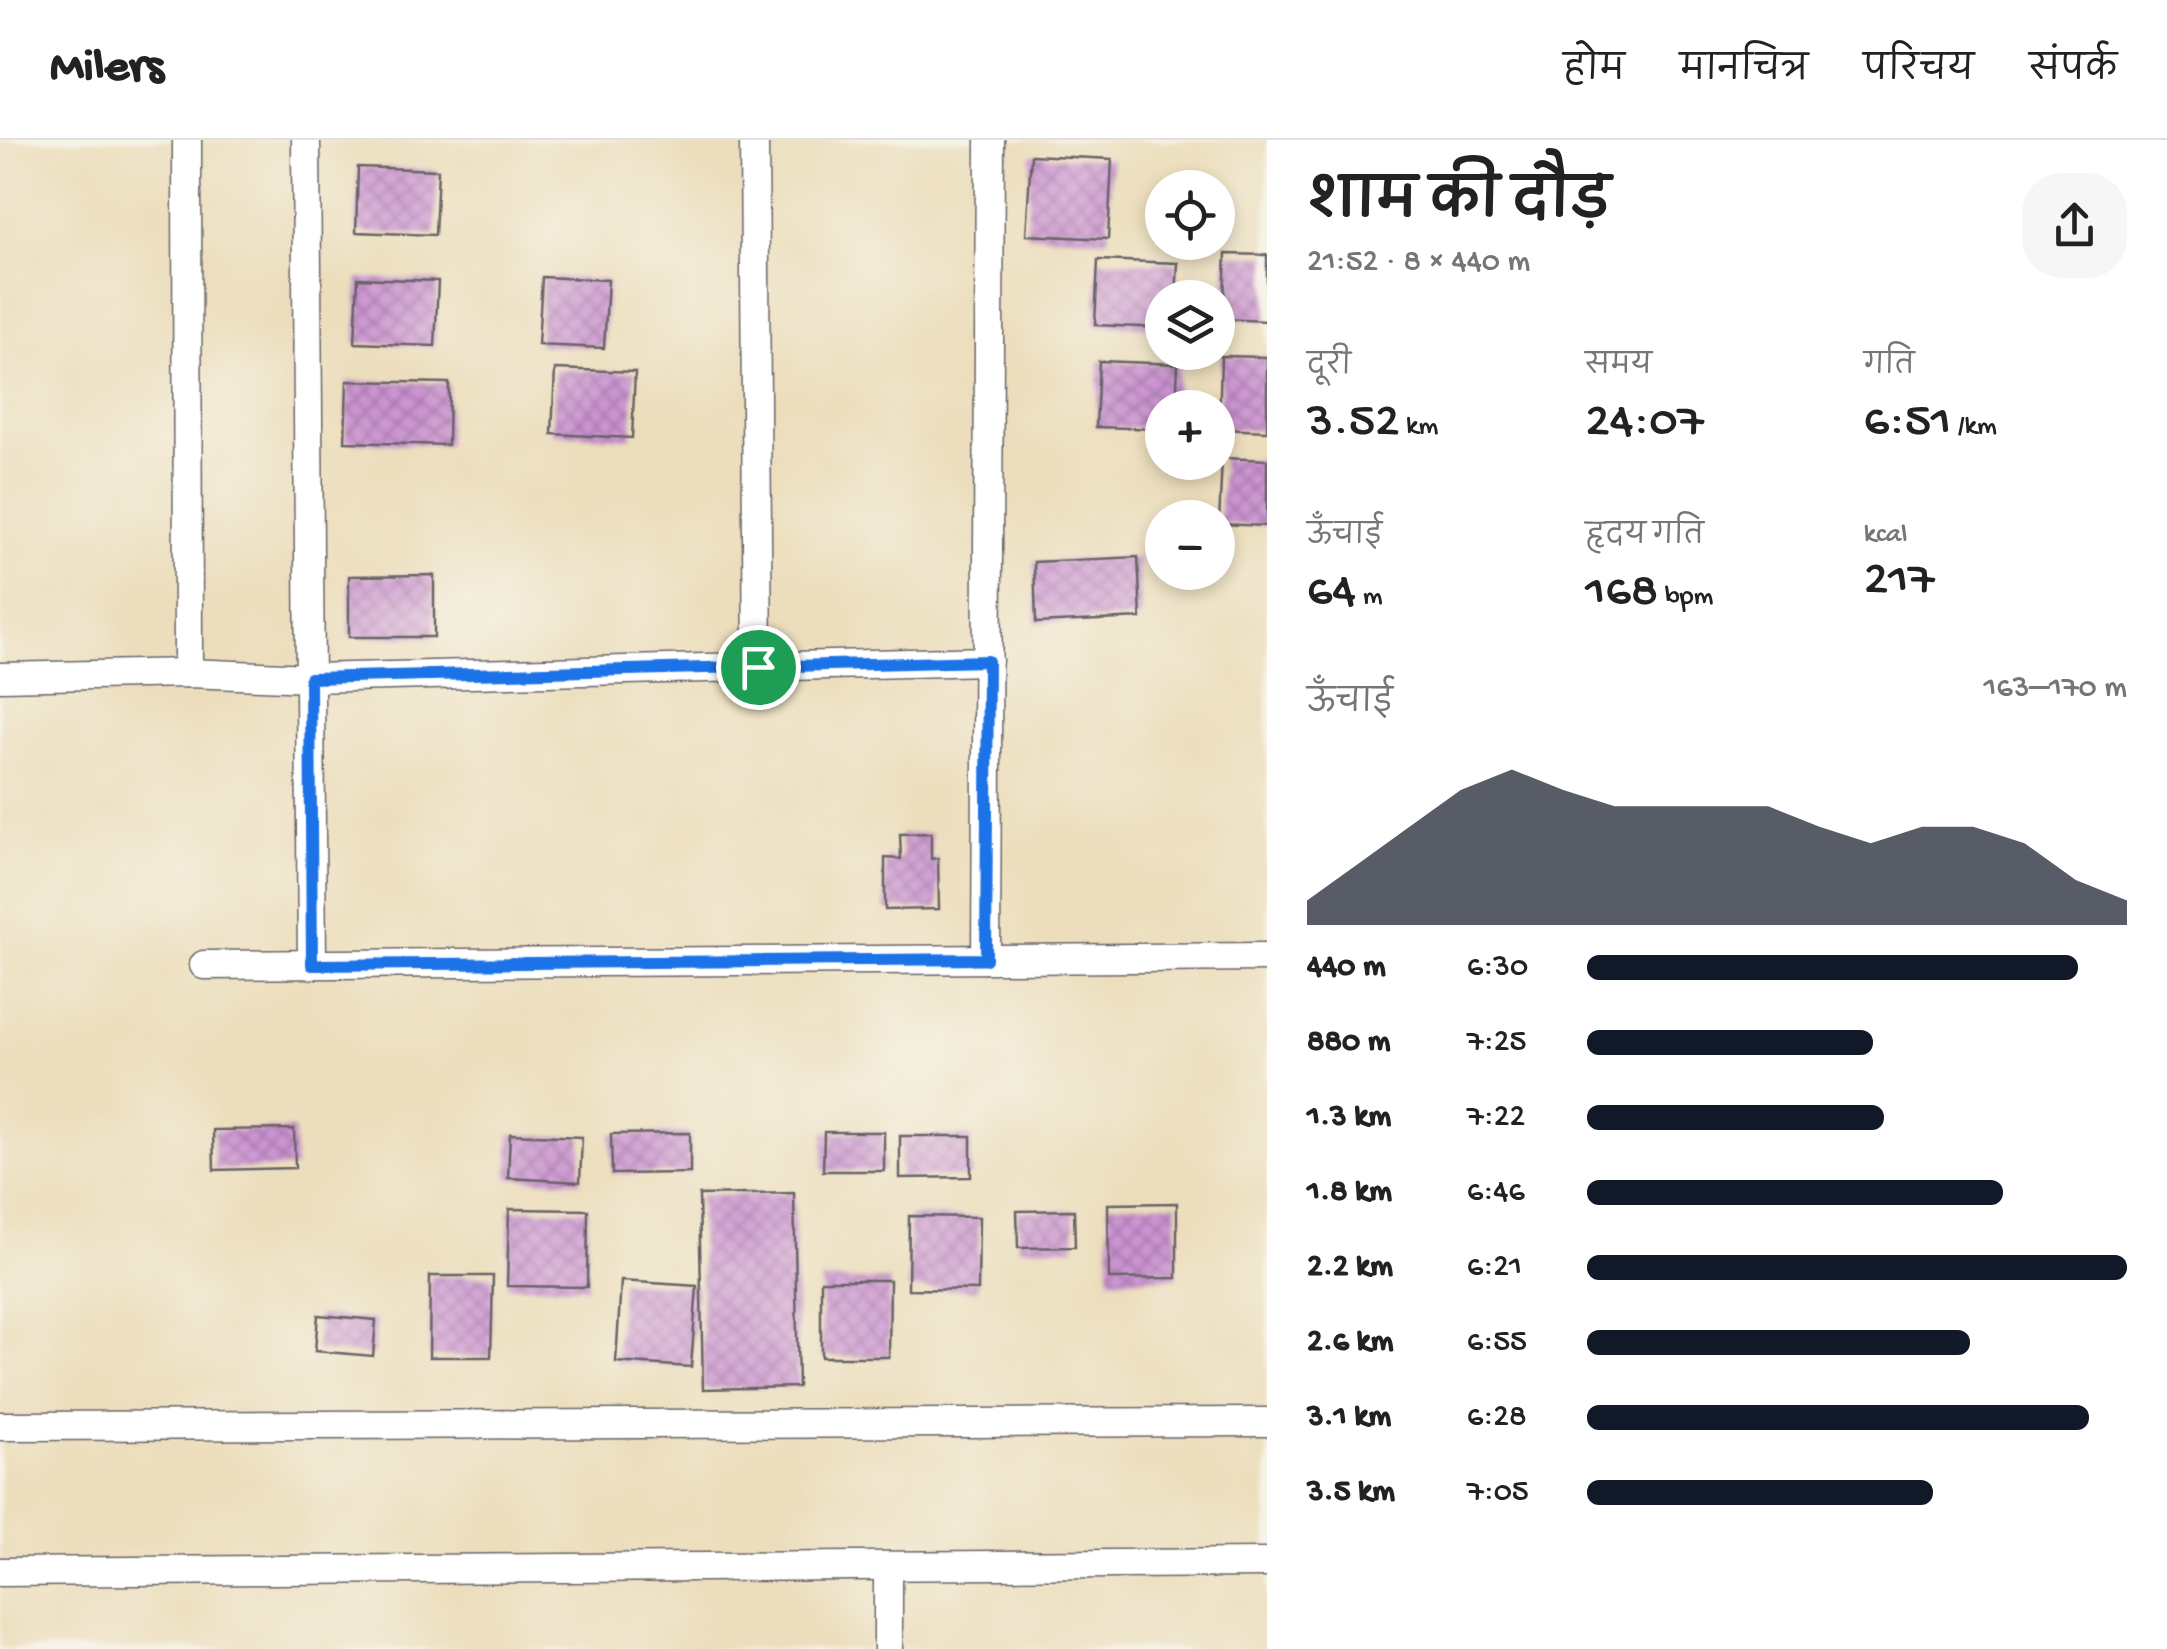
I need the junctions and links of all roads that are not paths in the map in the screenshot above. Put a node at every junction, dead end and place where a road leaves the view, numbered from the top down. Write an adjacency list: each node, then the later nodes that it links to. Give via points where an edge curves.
1 (187, 140): 7 (street)
2 (306, 140): 9 (street)
3 (754, 140): 6 (street)
4 (990, 140): 5 (street)
5 (988, 661): 6 (street); 11 (street)
6 (758, 667): 9 (street)
7 (188, 673): 8 (street); 9 (street)
8 (0, 678)
9 (310, 678): 12 (street)
10 (1267, 957): 11 (street)
11 (986, 959): 12 (street)
12 (312, 965): 13 (street)
13 (204, 966)
14 (1267, 1422): 15 (street)
15 (0, 1426)
16 (1267, 1563): 17 (street)
17 (888, 1566): 18 (street); 19 (street)
18 (0, 1572)
19 (888, 1649)

